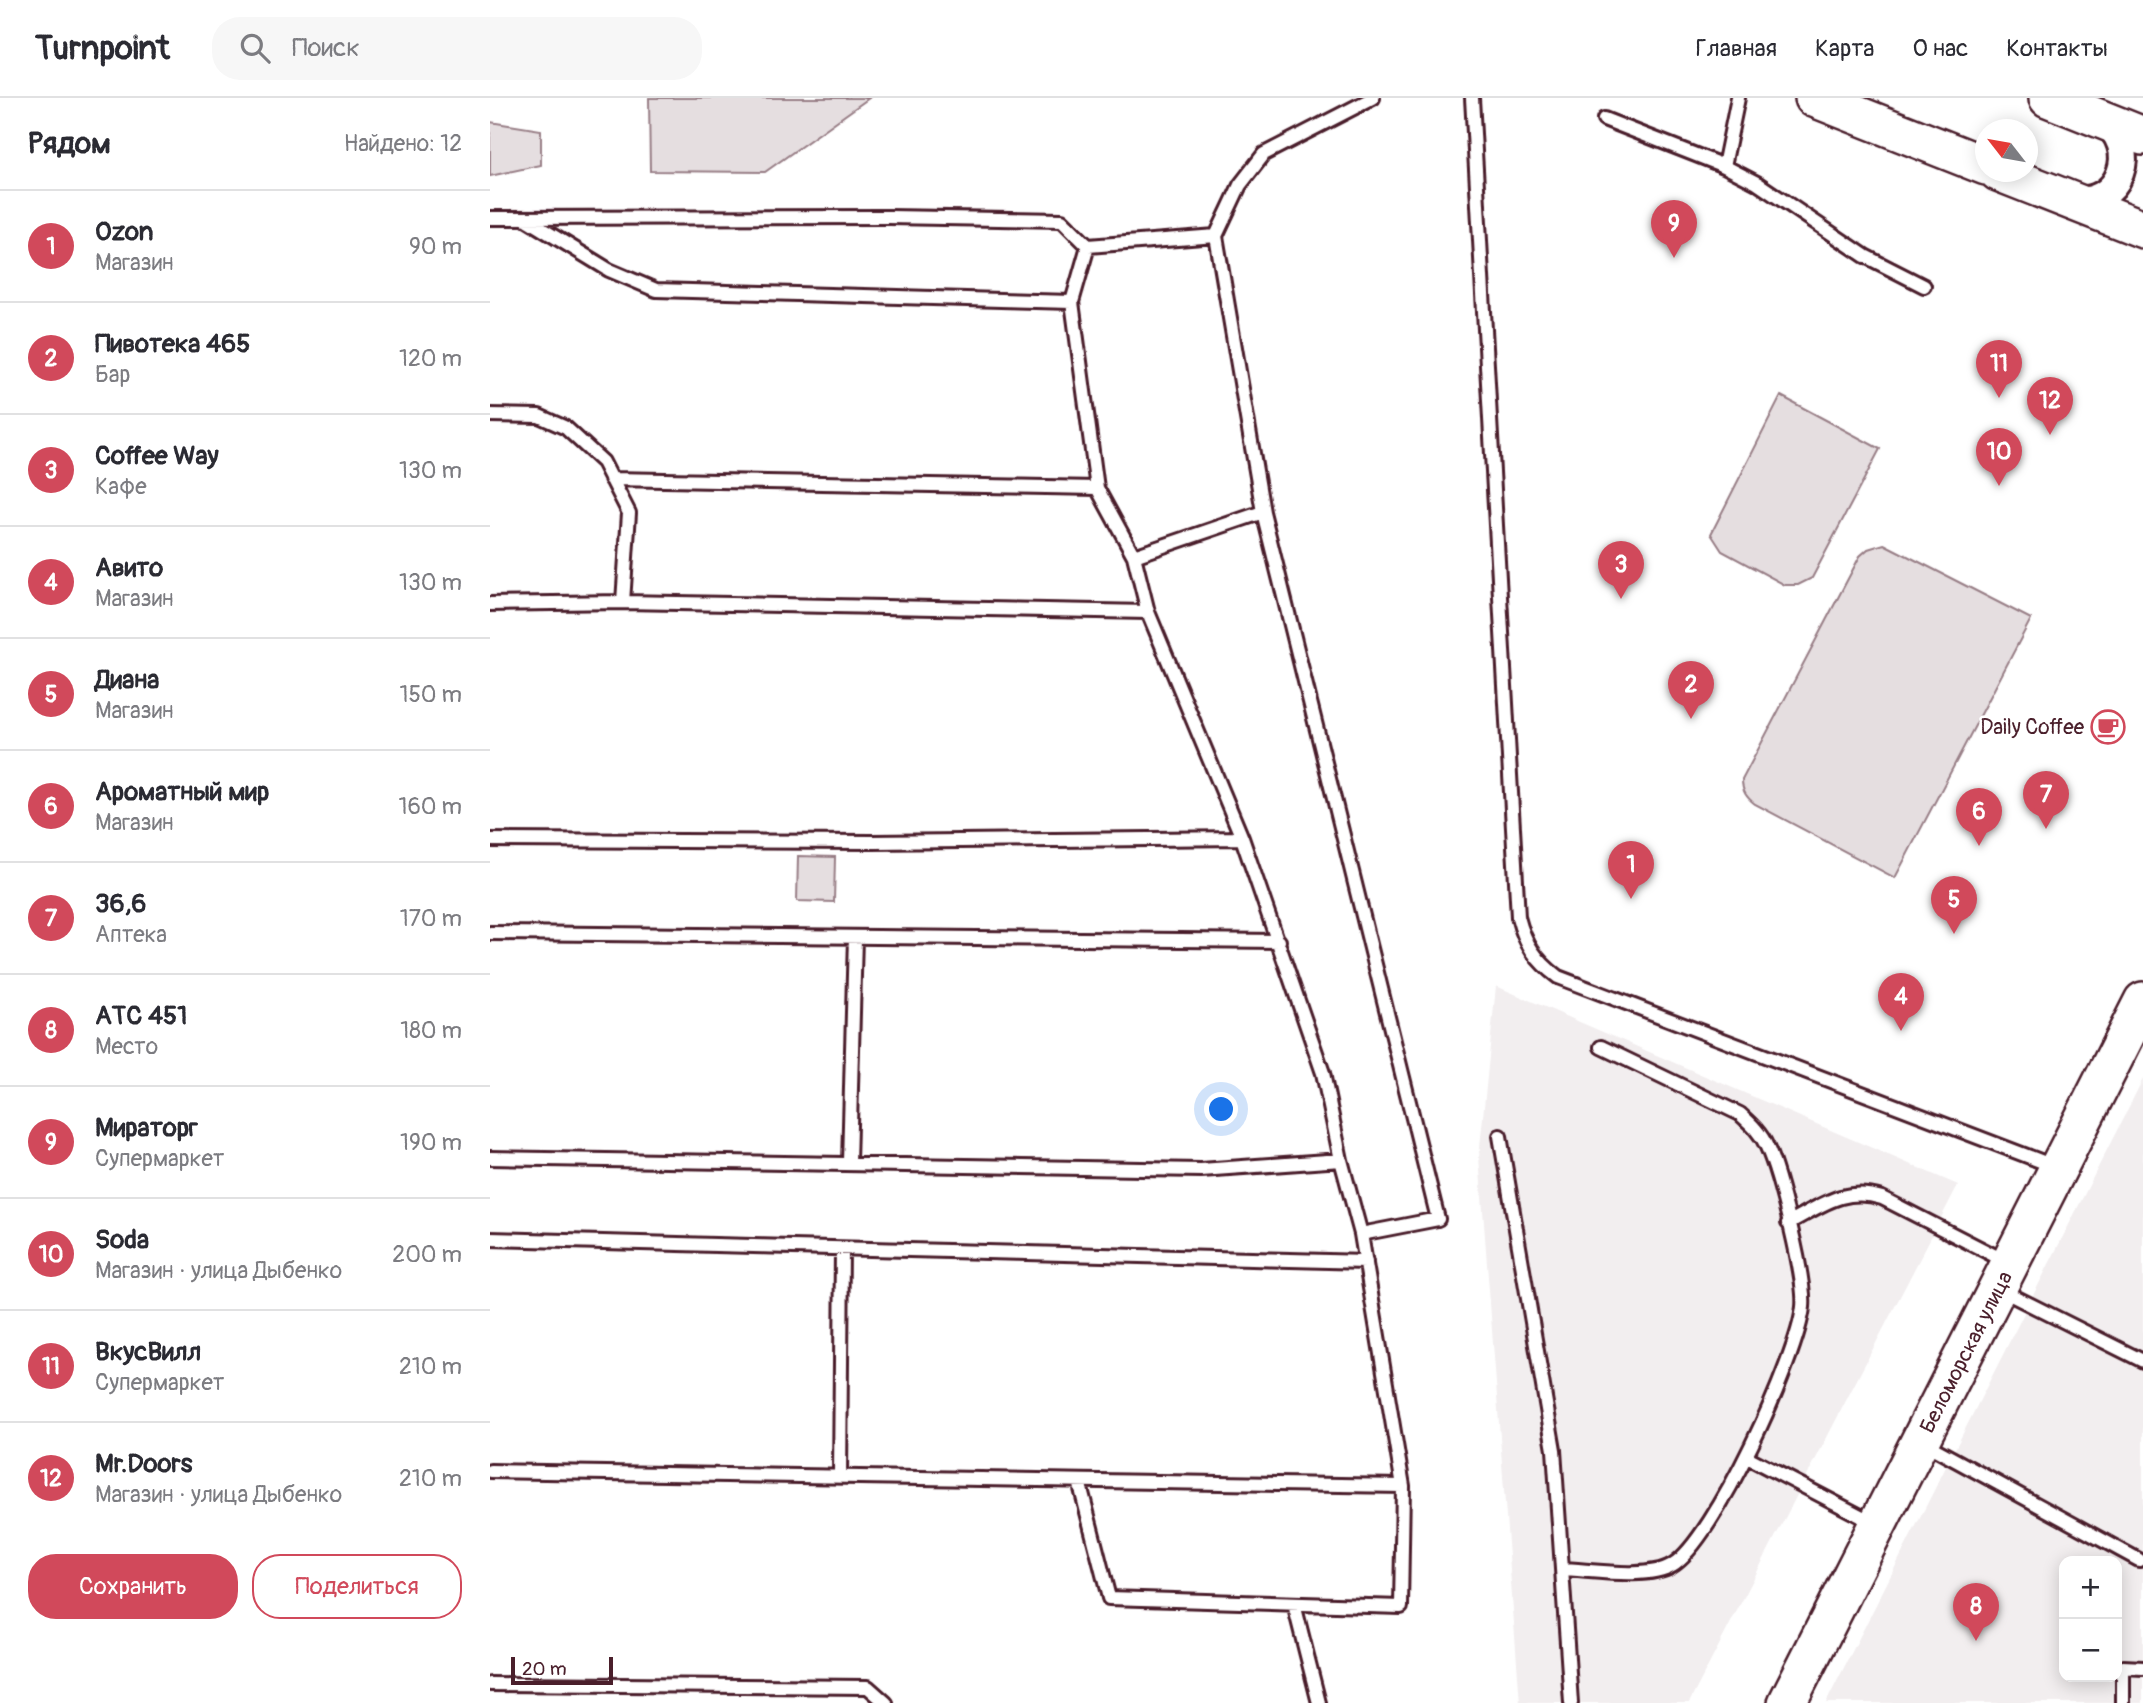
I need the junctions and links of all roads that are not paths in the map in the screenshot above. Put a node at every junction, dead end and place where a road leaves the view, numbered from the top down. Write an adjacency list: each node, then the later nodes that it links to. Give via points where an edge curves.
1 (1373, 98): 16 (lane, via 1264,154 1240,184)
2 (1472, 98): 39 (lane, via 1517,904 1528,946 1558,977)
3 (1738, 98): 10 (lane)
4 (1814, 98): 9 (main road)
5 (2048, 98): 6 (main road)
6 (2098, 118): 8 (main road); 12 (street, via 2119,138 2124,167 2108,192 2080,201)
7 (1604, 119): 10 (lane)
8 (2143, 136)
9 (1975, 162)
10 (1724, 166): 18 (lane, via 1770,190 1865,256)
11 (2024, 182): 12 (main road)
12 (2065, 198): 15 (main road)
13 (490, 218): 14 (lane)
14 (524, 218): 17 (lane, via 1062,220); 19 (lane, via 609,270 656,290)
15 (2143, 229)
16 (1216, 236): 17 (lane); 23 (lane)
17 (1088, 246): 19 (lane)
18 (1924, 286)
19 (1072, 302): 22 (lane)
20 (490, 415): 21 (lane, via 539,416 566,428 603,462)
21 (611, 479): 22 (lane); 25 (lane, via 629,513)
22 (1097, 488): 24 (lane)
23 (1263, 512): 24 (lane); 41 (lane, via 1438,1219)
24 (1134, 556): 27 (lane)
25 (623, 603): 26 (lane); 27 (lane)
26 (490, 604)
27 (1148, 612): 28 (lane)
28 (1242, 838): 29 (lane); 32 (lane)
29 (490, 840)
30 (490, 933): 31 (lane)
31 (855, 937): 32 (lane); 38 (lane)
32 (1279, 942): 37 (lane, via 1323,1073)
33 (2143, 1001): 39 (main road, Беломорская улица)
34 (1601, 1047): 40 (lane, via 1740,1114 1753,1126 1772,1159)
35 (1500, 1136): 55 (lane, via 1554,1450)
36 (490, 1158): 38 (lane)
37 (1340, 1160): 38 (lane, via 1201,1170); 41 (lane)
38 (849, 1163)
39 (2059, 1168): 45 (main road, Беломорская улица)
40 (1788, 1223): 45 (lane, via 1840,1196 1864,1192 1882,1198); 48 (lane, via 1803,1292 1802,1314)
41 (1361, 1234): 44 (lane)
42 (490, 1239): 43 (lane)
43 (842, 1249): 44 (lane); 50 (lane)
44 (1366, 1262): 52 (lane)
45 (2004, 1276): 46 (lane); 47 (main road, Беломорская улица)
46 (2143, 1361)
47 (1920, 1441): 53 (main road, Беломорская улица); 54 (lane)
48 (1747, 1457): 53 (lane); 55 (lane, via 1718,1508 1675,1564 1654,1572)
49 (490, 1471): 50 (lane)
50 (841, 1477): 51 (lane)
51 (1079, 1481): 52 (lane); 56 (lane, via 1110,1598)
52 (1403, 1486): 56 (lane, via 1401,1607)
53 (1878, 1525): 62 (main road, Беломорская улица)
54 (2139, 1560)
55 (1562, 1569): 61 (lane)
56 (1294, 1604): 60 (lane)
57 (2143, 1668): 63 (lane, via 2123,1667)
58 (490, 1684): 59 (lane, via 868,1687)
59 (886, 1703)
60 (1319, 1703)
61 (1571, 1703)
62 (1787, 1703)
63 (2123, 1703)

